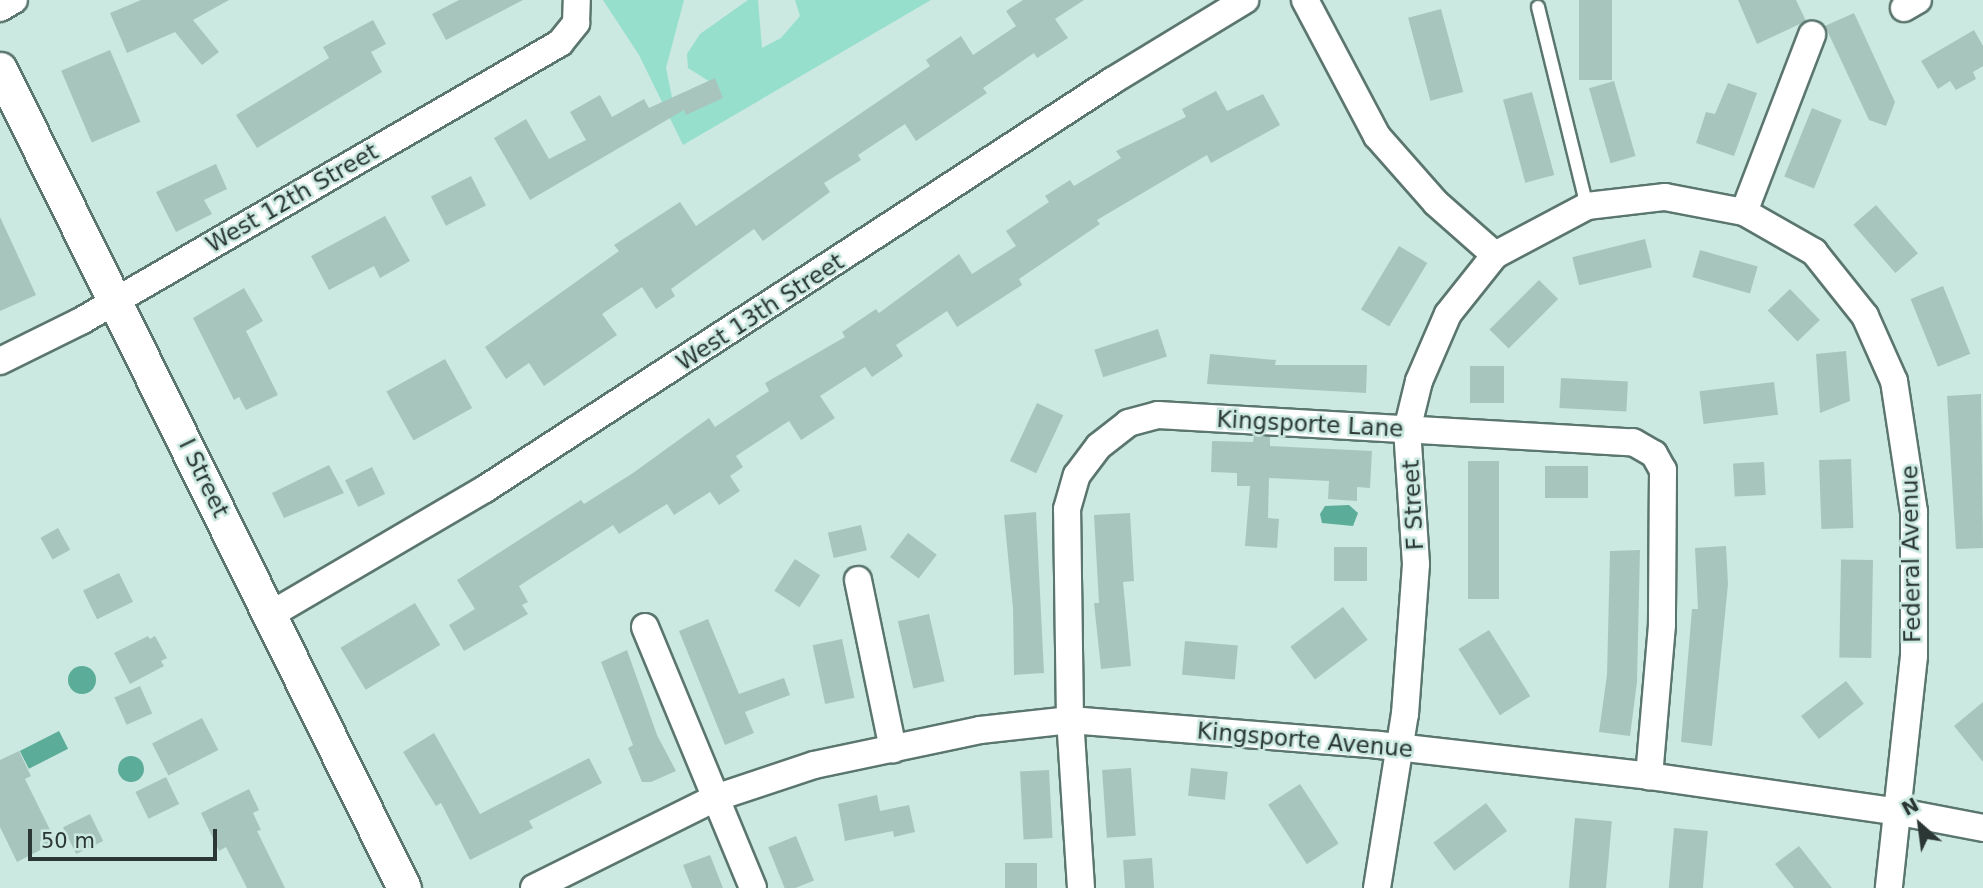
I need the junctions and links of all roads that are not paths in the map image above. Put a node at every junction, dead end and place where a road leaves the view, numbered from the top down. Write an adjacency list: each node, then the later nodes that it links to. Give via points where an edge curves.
1 (14, 0): 5 (street)
2 (1245, 0): 16 (street, West 13th Street, via 485,489)
3 (1305, 0): 11 (street, via 1377,136 1436,203)
4 (1538, 7): 9 (lane)
5 (0, 8)
6 (577, 12): 12 (street, West 12th Street, via 560,43)
7 (1812, 35): 10 (street)
8 (0, 69): 12 (street, I Street)
9 (1587, 206): 10 (street, Federal Avenue, via 1665,197); 11 (street, Federal Avenue)
10 (1744, 212): 23 (street, Federal Avenue, via 1814,252 1865,316 1894,381 1914,512 1913,656)
11 (1494, 255): 14 (street, F Street, via 1448,314 1419,381)
12 (117, 300): 13 (street, West 12th Street); 16 (street, I Street)
13 (0, 361)
14 (1407, 430): 18 (street, Kingsporte Lane, via 1158,415 1128,423 1099,446 1077,475 1066,509); 19 (street, F Street, via 1416,564 1405,715); 21 (street, Kingsporte Lane, via 1633,442 1654,454 1663,470 1662,625)
15 (858, 580): 20 (street)
16 (270, 615): 25 (street, I Street)
17 (645, 627): 22 (street)
18 (1070, 720): 19 (street, Kingsporte Avenue); 20 (street, Kingsporte Avenue, via 980,730); 28 (street, Kingsporte Lane)
19 (1398, 747): 21 (street, Kingsporte Avenue); 29 (street, F Street)
20 (893, 749): 22 (street, Kingsporte Avenue, via 814,765)
21 (1649, 776): 23 (street, Kingsporte Avenue)
22 (715, 798): 26 (street, Kingsporte Avenue); 27 (street)
23 (1900, 811): 24 (street, Kingsporte Avenue); 30 (street, Federal Avenue)
24 (1983, 828)
25 (404, 888)
26 (534, 888)
27 (752, 888)
28 (1080, 888)
29 (1377, 888)
30 (1889, 888)

